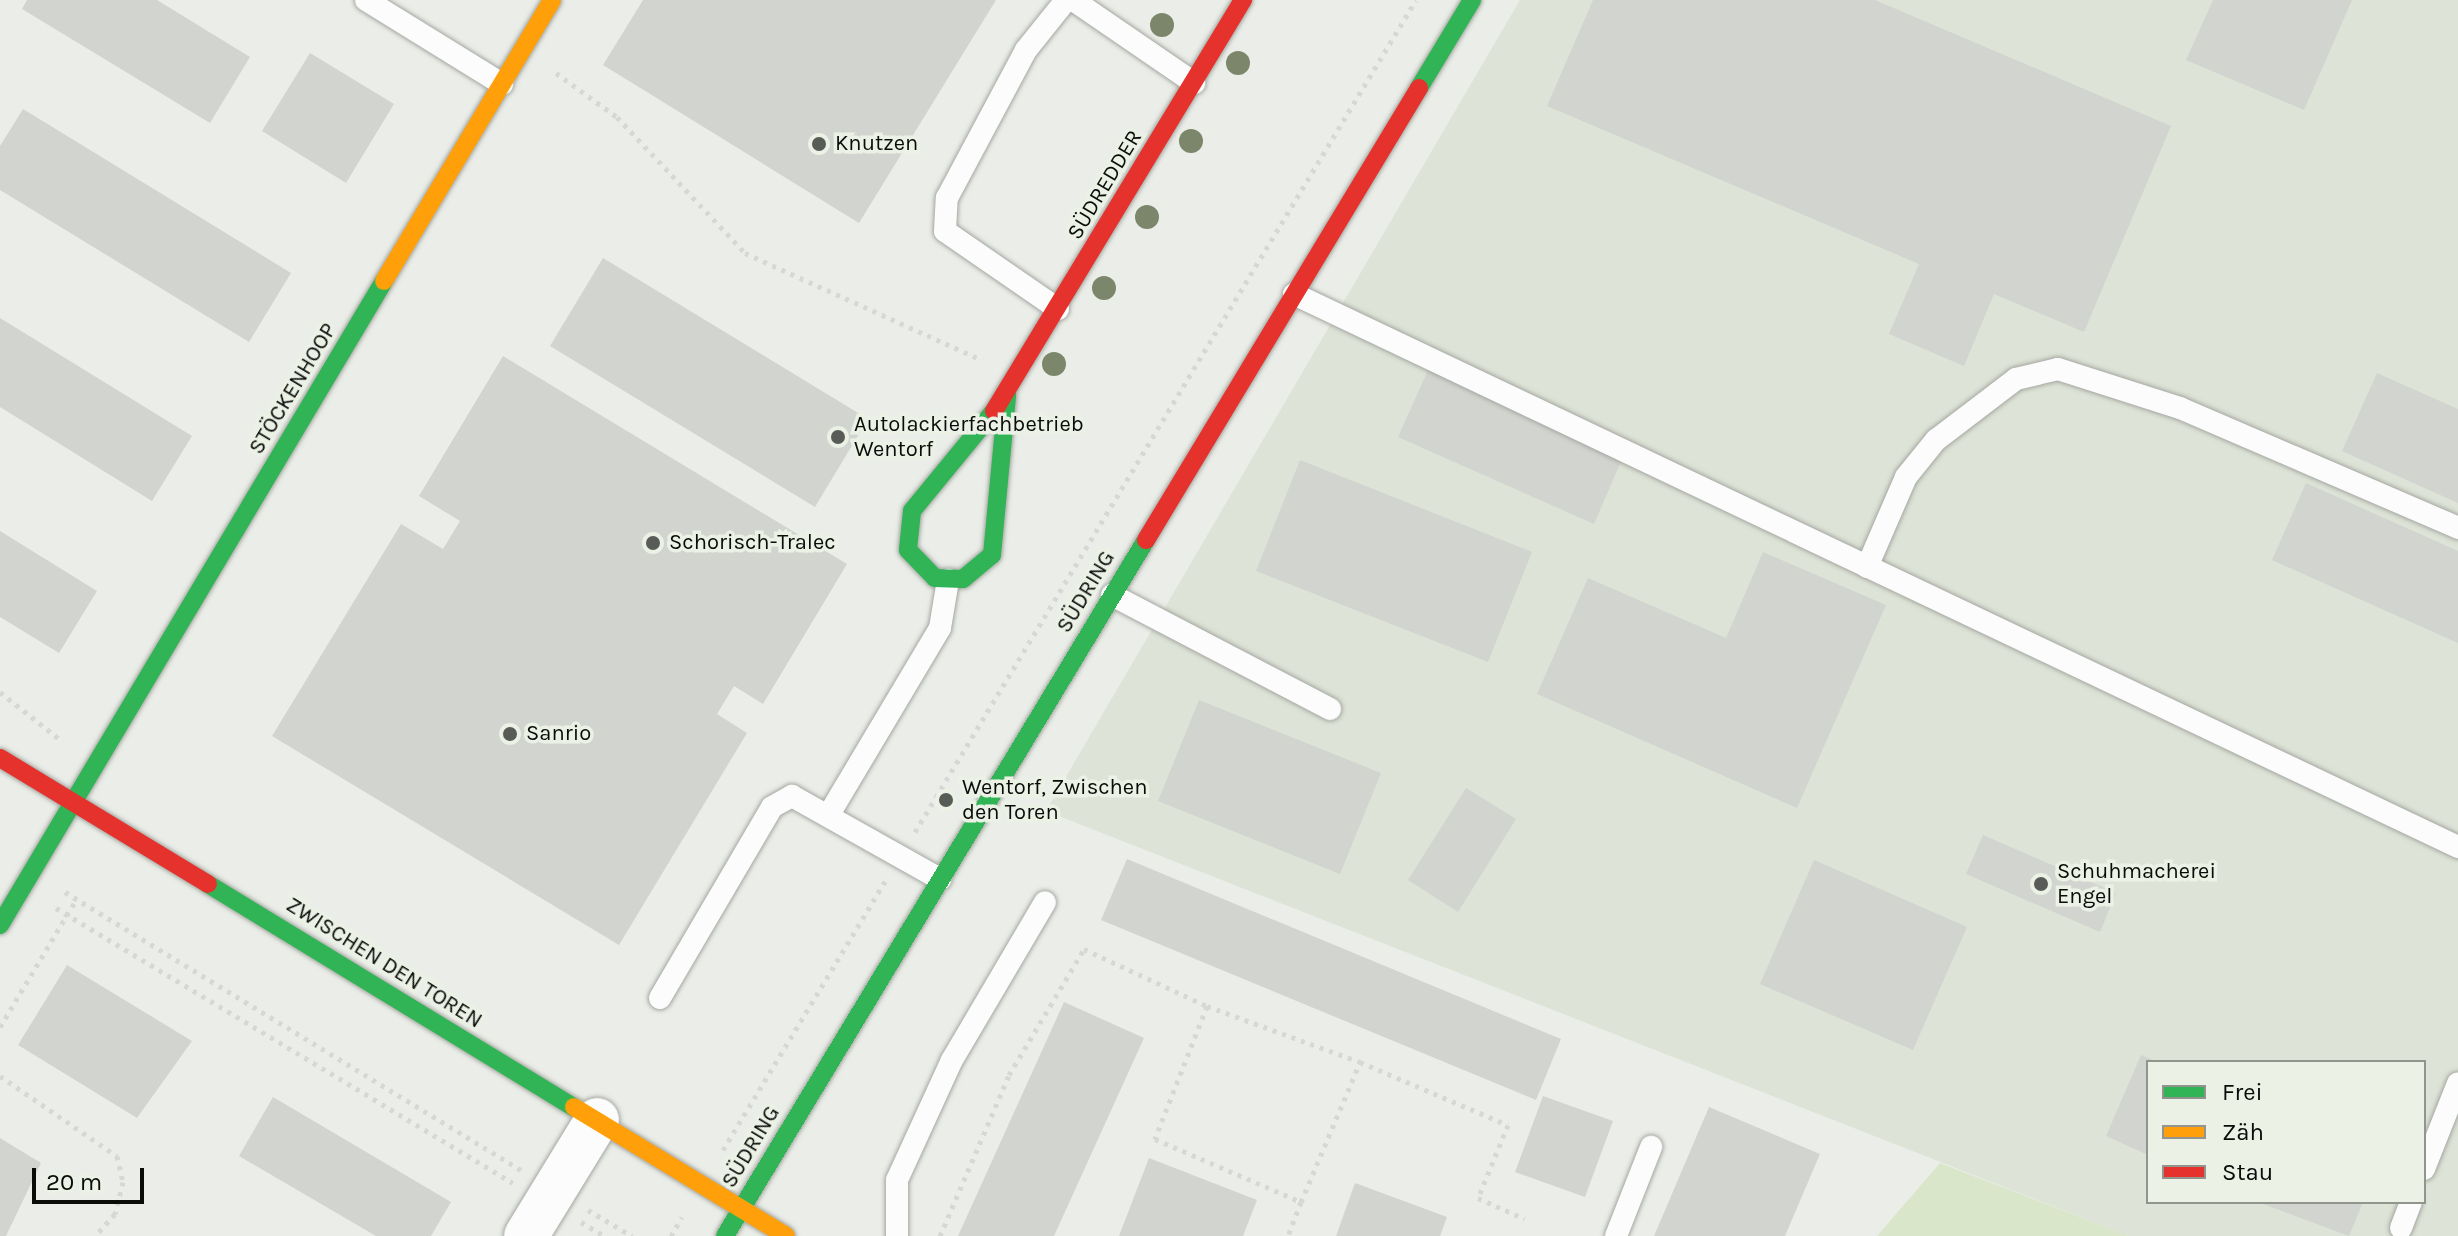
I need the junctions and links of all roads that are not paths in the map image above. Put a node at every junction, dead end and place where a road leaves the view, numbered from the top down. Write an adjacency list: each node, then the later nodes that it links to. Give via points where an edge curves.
1 (366, 0): 8 (lane)
2 (552, 0): 8 (street, STÖCKENHOOP)
3 (1066, 0): 10 (lane, via 1026,50 947,198 945,231)
4 (1073, 0): 7 (lane)
5 (1243, 0): 7 (street, SÜDREDDER)
6 (1472, 0): 9 (street, SÜDRING)
7 (1194, 83): 10 (street, SÜDREDDER)
8 (502, 84): 18 (street, STÖCKENHOOP)
9 (1294, 294): 13 (lane); 15 (street, SÜDRING)
10 (1058, 309): 11 (street, SÜDREDDER)
11 (1007, 395): 14 (street, SÜDREDDER, via 996,543 977,573); 14 (street, SÜDREDDER, via 908,519 914,561)
12 (2458, 528): 13 (lane, via 2180,408 2058,369 2016,379 1936,440 1906,477)
13 (1867, 567): 20 (lane)
14 (948, 580): 19 (lane, via 940,628)
15 (1112, 595): 16 (lane); 21 (street, SÜDRING)
16 (1330, 709)
17 (0, 758): 18 (street, ZWISCHEN DEN TOREN)
18 (74, 802): 23 (street, STÖCKENHOOP); 26 (street, ZWISCHEN DEN TOREN)
19 (828, 816): 21 (lane); 24 (lane, via 792,796 772,807)
20 (2458, 847)
21 (940, 879): 31 (street, SÜDRING)
22 (1045, 902): 35 (lane, via 952,1060 897,1180)
23 (0, 925)
24 (660, 998)
25 (2458, 1083): 28 (lane)
26 (597, 1120): 30 (street); 31 (street, ZWISCHEN DEN TOREN)
27 (1651, 1147): 36 (lane)
28 (2426, 1164)
29 (2410, 1204): 32 (lane)
30 (542, 1209)
31 (741, 1209): 33 (street, SÜDRING); 34 (street, SÜDRING)
32 (2401, 1228)
33 (725, 1236)
34 (786, 1236)
35 (897, 1236)
36 (1616, 1236)

